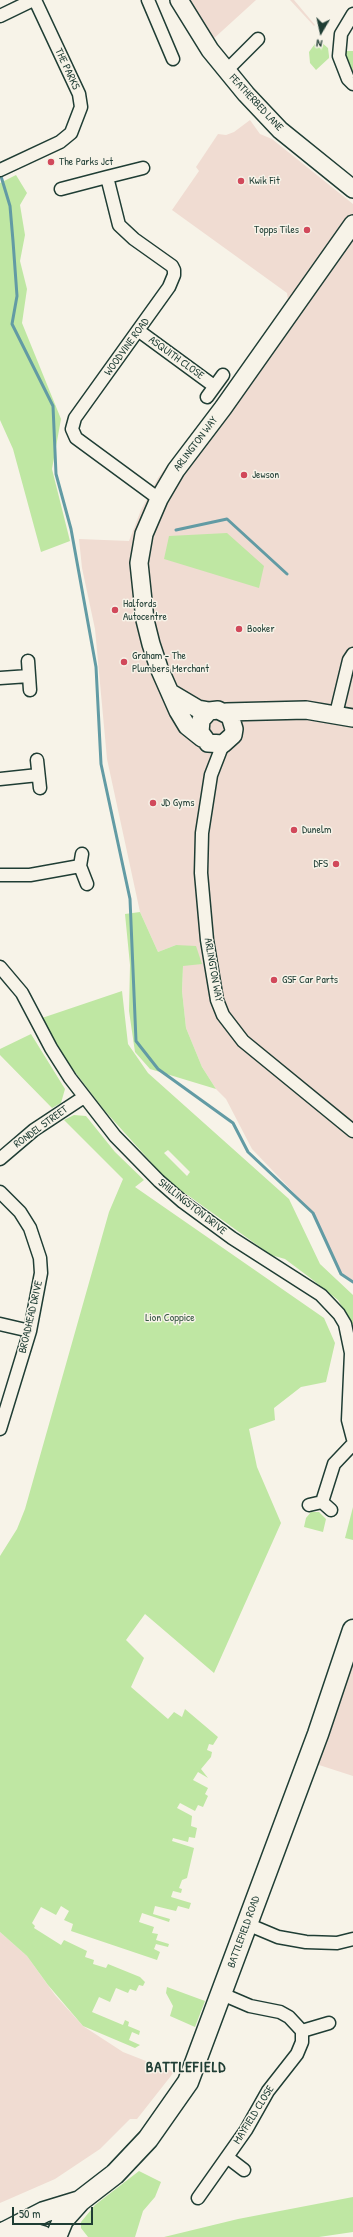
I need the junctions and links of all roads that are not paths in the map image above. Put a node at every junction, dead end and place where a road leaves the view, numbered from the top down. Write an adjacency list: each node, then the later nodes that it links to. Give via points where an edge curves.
1 (34, 0): 5 (street); 10 (street, THE PARKS, via 79,94 81,108 71,133 60,142)
2 (148, 0): 7 (street, via 173,45)
3 (179, 0): 8 (street, FEATHERBED LANE)
4 (353, 14): 9 (street, via 341,34 339,56 348,79)
5 (0, 16)
6 (258, 39): 8 (street)
7 (173, 59)
8 (226, 71): 14 (street, FEATHERBED LANE, via 280,130)
9 (353, 84)
10 (4, 168)
11 (144, 168): 12 (street)
12 (107, 178): 13 (street); 16 (street, WOODVINE ROAD, via 119,225 174,270 169,287)
13 (61, 189)
14 (353, 189)
15 (353, 224): 20 (street, ARLINGTON WAY, via 176,470)
16 (139, 331): 18 (street, ASQUITH CLOSE); 20 (street, WOODVINE ROAD, via 75,418 72,429 76,438)
17 (223, 374): 18 (street, ASQUITH CLOSE)
18 (214, 386): 19 (street, ASQUITH CLOSE)
19 (206, 397)
20 (159, 499): 26 (street, ARLINGTON WAY, via 144,534 139,563 145,620 159,668)
21 (353, 654): 30 (street, via 349,660)
22 (28, 661): 23 (street)
23 (29, 676): 24 (street); 25 (street)
24 (0, 678)
25 (30, 690)
26 (171, 693): 27 (street, ARLINGTON WAY, via 198,709); 33 (street, ARLINGTON WAY, via 187,726)
27 (209, 711): 29 (street, ARLINGTON WAY); 33 (street, ARLINGTON WAY, via 199,726)
28 (271, 711): 29 (street, ARLINGTON WAY); 30 (street, ARLINGTON WAY, via 306,710); 32 (street, ARLINGTON WAY)
29 (226, 712): 32 (street, via 233,720)
30 (336, 714): 31 (street, ARLINGTON WAY)
31 (353, 718)
32 (234, 729): 33 (street, ARLINGTON WAY, via 233,735)
33 (211, 741): 42 (street, ARLINGTON WAY, via 211,775 202,833 201,873 207,940 217,1000 223,1015 243,1041)
34 (37, 760): 35 (street)
35 (38, 775): 36 (street); 37 (street)
36 (0, 779)
37 (40, 788)
38 (0, 875): 39 (street, via 30,875 81,860)
39 (87, 884)
40 (0, 967): 41 (street, SHILLINGSTON DRIVE, via 22,993 51,1048)
41 (84, 1097): 43 (street, RONDEL STREET, via 34,1130); 48 (street, SHILLINGSTON DRIVE, via 115,1136 168,1189 232,1238 321,1295 339,1314 345,1324 351,1353 348,1420)
42 (353, 1131)
43 (0, 1159)
44 (0, 1192): 46 (street, BROADHEAD DRIVE, via 20,1212 30,1228 40,1258 40,1290)
45 (0, 1324): 46 (street)
46 (30, 1331): 47 (street, BROADHEAD DRIVE)
47 (0, 1429)
48 (353, 1438)
49 (353, 1444): 50 (street, via 334,1464)
50 (322, 1502): 51 (street); 52 (street)
51 (309, 1505)
52 (330, 1510)
53 (353, 1630): 54 (main road, BATTLEFIELD ROAD, via 318,1734)
54 (247, 1924): 55 (street, via 278,1937 299,1941 337,1943); 56 (main road, BATTLEFIELD ROAD)
55 (353, 1939)
56 (222, 1994): 58 (street, via 250,2006 280,2012 290,2017); 62 (main road, BATTLEFIELD ROAD, via 188,2082 174,2103 148,2139 115,2174)
57 (329, 2023): 58 (street)
58 (302, 2031): 59 (street, MAYFIELD CLOSE, via 302,2042 297,2054 268,2091)
59 (227, 2157): 60 (street); 61 (street, MAYFIELD CLOSE)
60 (244, 2170)
61 (198, 2198)
62 (80, 2201): 63 (main road, BATTLEFIELD ROAD, via 44,2212); 65 (main road, BATTLEFIELD ROAD, via 63,2220)
63 (3, 2233): 64 (highway, via 22,2231)
64 (42, 2237)
65 (56, 2237)

